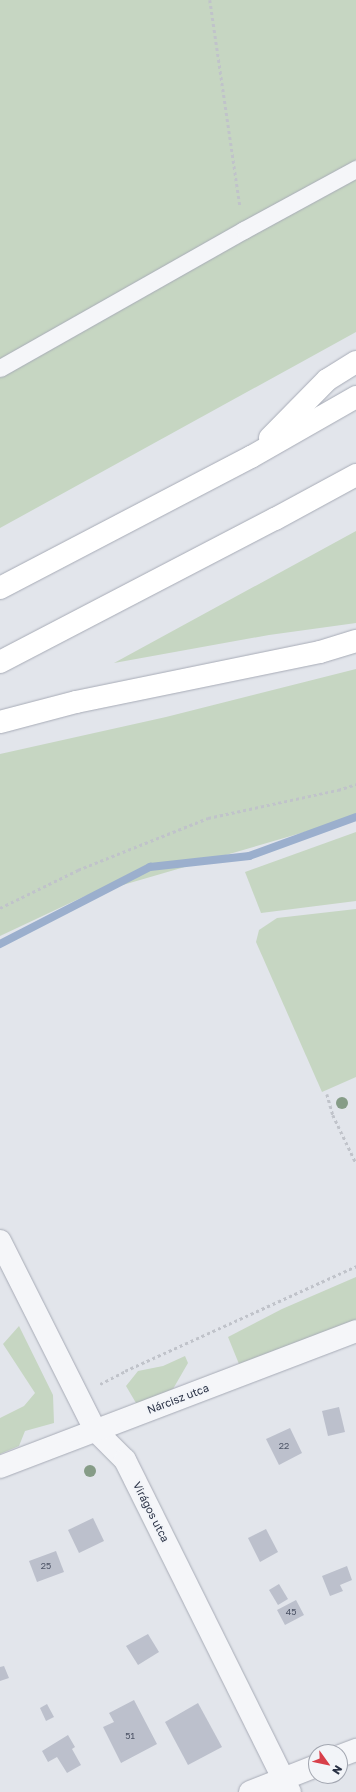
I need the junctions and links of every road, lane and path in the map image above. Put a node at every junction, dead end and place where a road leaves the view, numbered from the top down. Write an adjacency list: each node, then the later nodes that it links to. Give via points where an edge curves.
1 (210, 0): 3 (path)
2 (356, 170): 3 (lane)
3 (244, 230): 5 (lane)
4 (356, 362): 7 (highway, via 327,380)
5 (0, 368)
6 (356, 397): 7 (highway)
7 (251, 457): 9 (highway)
8 (356, 475): 11 (highway)
9 (0, 588)
10 (356, 641): 12 (highway, via 320,652 76,702)
11 (0, 662)
12 (0, 722)
13 (356, 784): 14 (path, via 208,818 78,870)
14 (0, 908)
15 (327, 1094): 16 (path, via 333,1114)
16 (356, 1163)
17 (0, 1241): 20 (street, Virágos utca)
18 (356, 1266): 20 (path, via 93,1388)
19 (356, 1331): 21 (street, Nárcisz utca)
20 (77, 1392): 21 (street, Virágos utca)
21 (95, 1430): 22 (street, Nárcisz utca); 24 (street, Virágos utca, via 125,1460)
22 (0, 1467)
23 (308, 1771): 24 (street)
24 (287, 1785): 25 (street)
25 (250, 1792)

